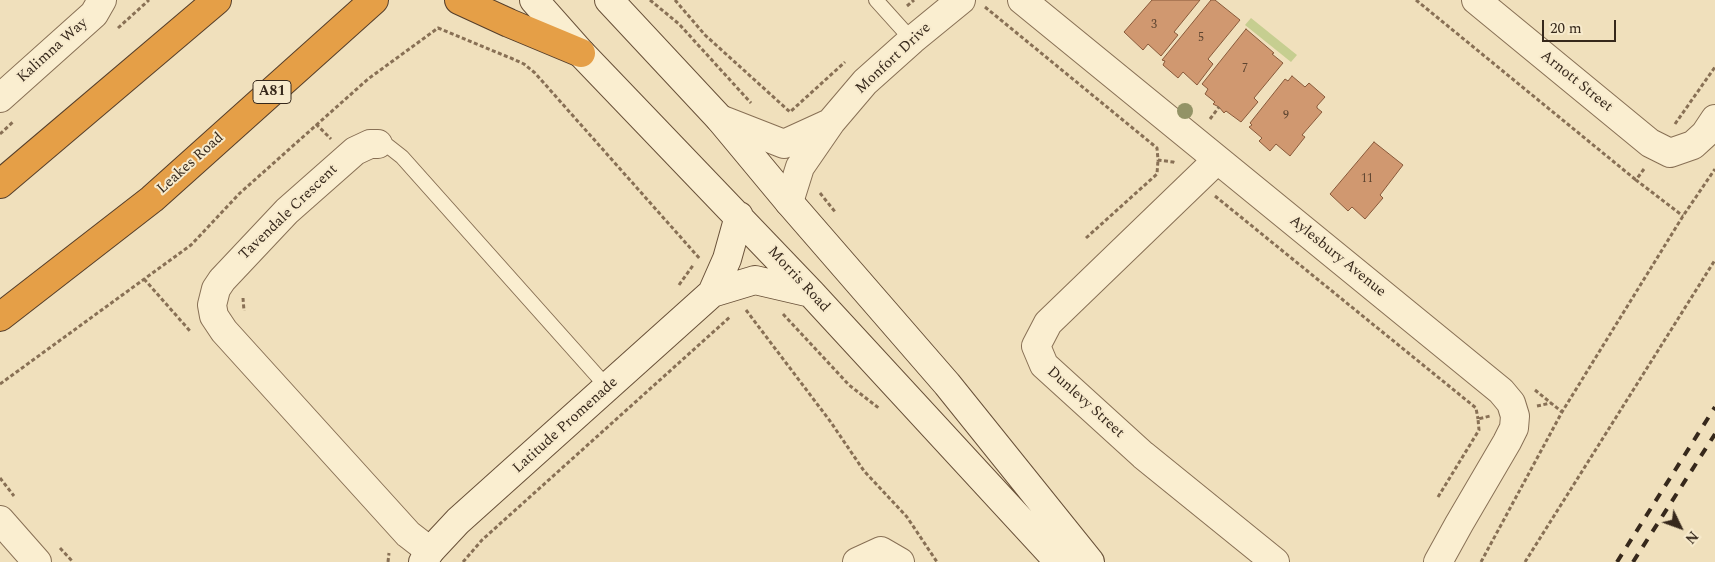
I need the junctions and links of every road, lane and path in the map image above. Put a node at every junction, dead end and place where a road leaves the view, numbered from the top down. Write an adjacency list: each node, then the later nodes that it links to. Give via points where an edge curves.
1 (102, 0): 20 (street, Kalimna Way, via 94,14)
2 (216, 0): 35 (highway)
3 (374, 0): 46 (highway, Leakes Road / A81, via 152,199)
4 (459, 0): 17 (highway)
5 (534, 0): 17 (street, Morris Road)
6 (609, 0): 22 (street)
7 (675, 0): 18 (path, via 705,35 790,112)
8 (876, 0): 15 (lane)
9 (914, 0): 15 (path)
10 (961, 0): 16 (street, Monfort Drive)
11 (990, 0): 30 (path, via 984,6 1157,148)
12 (1022, 0): 31 (street, Aylesbury Avenue)
13 (1416, 0): 34 (path)
14 (1476, 0): 27 (street, Arnott Street, via 1650,143 1670,153)
15 (893, 19): 16 (lane)
16 (912, 40): 24 (street, Monfort Drive, via 865,82)
17 (581, 53): 37 (street, Morris Road)
18 (849, 59)
19 (1715, 67): 27 (path)
20 (0, 98)
21 (1219, 107): 25 (path)
22 (720, 119): 24 (street, Monfort Drive, via 784,144); 36 (street)
23 (1715, 119): 27 (street, via 1693,145)
24 (831, 122): 36 (street, Monfort Drive, via 800,167)
25 (1208, 122)
26 (316, 124): 29 (path); 39 (path, via 387,63 438,28 524,64 535,73); 48 (path, via 240,193 191,245)
27 (1678, 137)
28 (378, 144): 29 (street, Tavendale Crescent, via 361,147); 49 (lane, Tavendale Crescent, via 388,146 402,157)
29 (347, 157): 52 (street, Tavendale Crescent, via 269,229 222,280 213,298 213,310 224,331)
30 (1158, 160): 33 (path, via 1173,162); 38 (path, via 1157,174)
31 (1217, 160): 33 (street, Dunlevy Street); 61 (street, Aylesbury Avenue, via 1501,391 1511,403 1514,428)
32 (1715, 169): 62 (path, via 1562,412)
33 (1197, 179): 50 (path, via 1476,408); 60 (street, Dunlevy Street, via 1048,323 1036,346 1044,365 1143,455)
34 (1636, 180)
35 (0, 184)
36 (789, 202): 59 (street, via 947,384)
37 (739, 216): 42 (street, Latitude Promenade, via 727,259); 43 (street, Morris Road)
38 (1086, 238)
39 (699, 257)
40 (1715, 260): 63 (path)
41 (243, 291): 47 (path, via 242,310)
42 (712, 293): 43 (street, Latitude Promenade, via 755,280); 49 (street, Latitude Promenade)
43 (811, 293): 58 (street, Morris Road)
44 (742, 306): 57 (path, via 864,471 907,517)
45 (736, 312): 54 (path, via 482,540)
46 (0, 316)
47 (249, 318)
48 (0, 384)
49 (608, 388): 52 (street, Latitude Promenade, via 458,522)
50 (1478, 419)
51 (0, 520): 53 (street)
52 (427, 557)
53 (37, 562)
54 (463, 562)
55 (857, 562): 56 (street, via 881,551)
56 (900, 562)
57 (937, 562)
58 (1060, 562)
59 (1090, 562)
60 (1275, 562)
61 (1438, 562)
62 (1481, 562)
63 (1525, 562)

